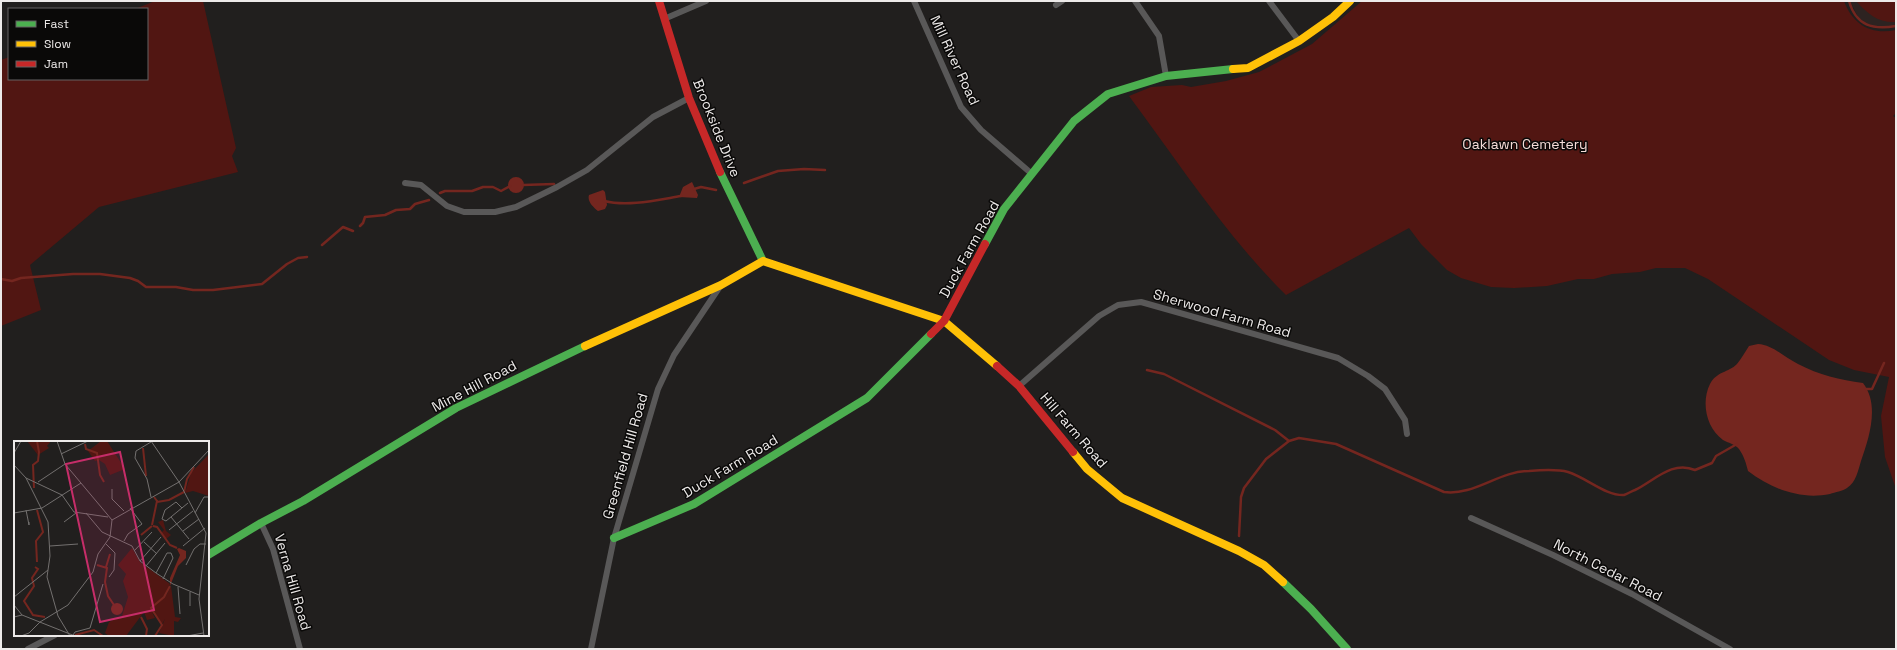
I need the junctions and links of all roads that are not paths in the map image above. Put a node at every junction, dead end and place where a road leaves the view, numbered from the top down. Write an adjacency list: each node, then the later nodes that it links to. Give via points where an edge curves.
1 (659, 1): 9 (street, Brookside Drive)
2 (706, 1): 9 (street)
3 (914, 1): 13 (street, Mill River Road, via 961,107 981,130)
4 (1062, 1): 8 (street)
5 (1135, 1): 11 (street, via 1159,36)
6 (1269, 1): 10 (street)
7 (1350, 1): 10 (street, Duck Farm Road)
8 (1056, 5)
9 (664, 19): 12 (street, Brookside Drive)
10 (1300, 41): 11 (street, Duck Farm Road, via 1248,68)
11 (1166, 76): 13 (street, Duck Farm Road, via 1108,94 1074,121)
12 (689, 98): 14 (street, via 653,117 587,170 516,207 495,212 464,212 447,206 421,185); 15 (street, Brookside Drive)
13 (1032, 174): 17 (street, Duck Farm Road, via 1004,209)
14 (405, 183)
15 (763, 261): 16 (street, Mine Hill Road); 17 (street, Hill Farm Road)
16 (721, 285): 21 (street, Mine Hill Road, via 557,358 456,408 303,501); 22 (street, Greenfield Hill Road, via 674,354 658,389)
17 (944, 321): 18 (street, Hill Farm Road); 22 (street, Duck Farm Road, via 867,398 694,504)
18 (1019, 386): 19 (street, Sherwood Farm Road, via 1099,316 1118,305 1141,302 1338,358 1385,389 1405,420); 28 (street, Hill Farm Road, via 1087,469 1122,498 1264,565 1311,609)
19 (1407, 434)
20 (1471, 518): 29 (street, North Cedar Road, via 1624,590)
21 (261, 523): 23 (street, Mine Hill Road); 26 (street, Verna Hill Road, via 273,549)
22 (614, 538): 27 (street, Greenfield Hill Road)
23 (209, 554)
24 (53, 636): 25 (street)
25 (28, 649)
26 (300, 649)
27 (591, 649)
28 (1347, 649)
29 (1730, 649)

